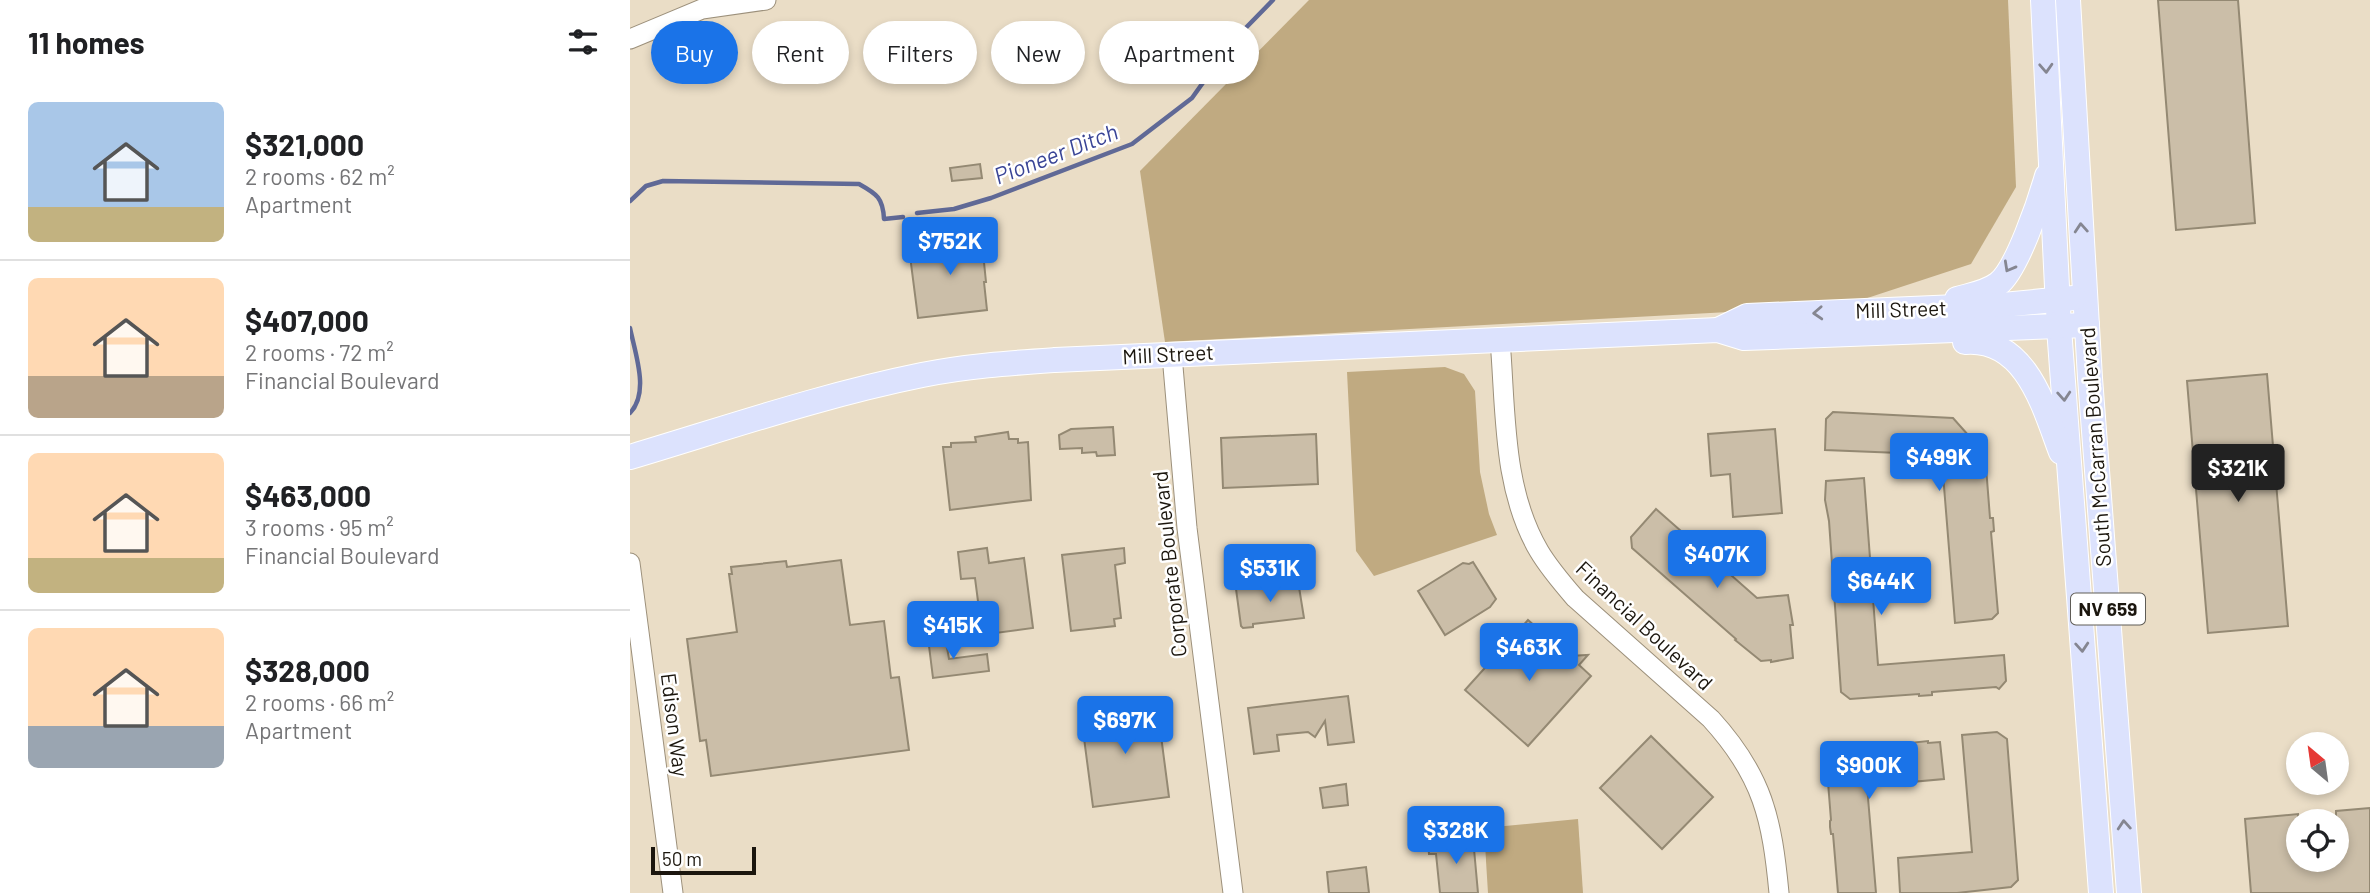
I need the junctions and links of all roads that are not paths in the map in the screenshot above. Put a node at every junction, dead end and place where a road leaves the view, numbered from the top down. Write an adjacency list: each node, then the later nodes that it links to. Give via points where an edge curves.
1 (766, 0): 4 (street, via 702,9)
2 (2043, 0): 5 (main road, South McCarran Boulevard / NV 659, one-way to 5)
3 (2068, 0): 6 (main road, South McCarran Boulevard / NV 659, one-way to 3)
4 (630, 39)
5 (2051, 159): 7 (main road, South McCarran Boulevard / NV 659); 8 (main road, one-way to 8, via 2029,226 2000,282 1980,293)
6 (2086, 296): 7 (main road, Mill Street); 9 (main road, South McCarran Boulevard / NV 659)
7 (2057, 300): 8 (main road, Mill Street); 10 (main road, South McCarran Boulevard / NV 659)
8 (1907, 310): 11 (main road, Mill Street, one-way to 11, via 1747,316)
9 (2087, 326): 10 (main road, Mill Street); 22 (main road, South McCarran Boulevard / NV 659, one-way to 9)
10 (2059, 328): 12 (main road, Mill Street); 16 (main road, South McCarran Boulevard / NV 659, one-way to 16)
11 (1718, 330): 12 (main road, Mill Street, via 1744,338); 13 (main road, Mill Street)
12 (1886, 332): 16 (main road, via 1919,343 1976,341 2008,352 2031,379)
13 (1500, 340): 14 (main road, Mill Street); 20 (street, Financial Boulevard, via 1511,470 1539,551 1575,598 1711,719 1746,763 1768,812)
14 (1172, 355): 15 (main road, Mill Street, via 1008,364 924,375); 19 (street, Corporate Boulevard, via 1187,528)
15 (630, 457)
16 (2070, 478): 21 (main road, South McCarran Boulevard / NV 659, one-way to 21)
17 (630, 563): 18 (street, Edison Way)
18 (673, 893)
19 (1233, 893)
20 (1779, 893)
21 (2102, 893)
22 (2129, 893)

